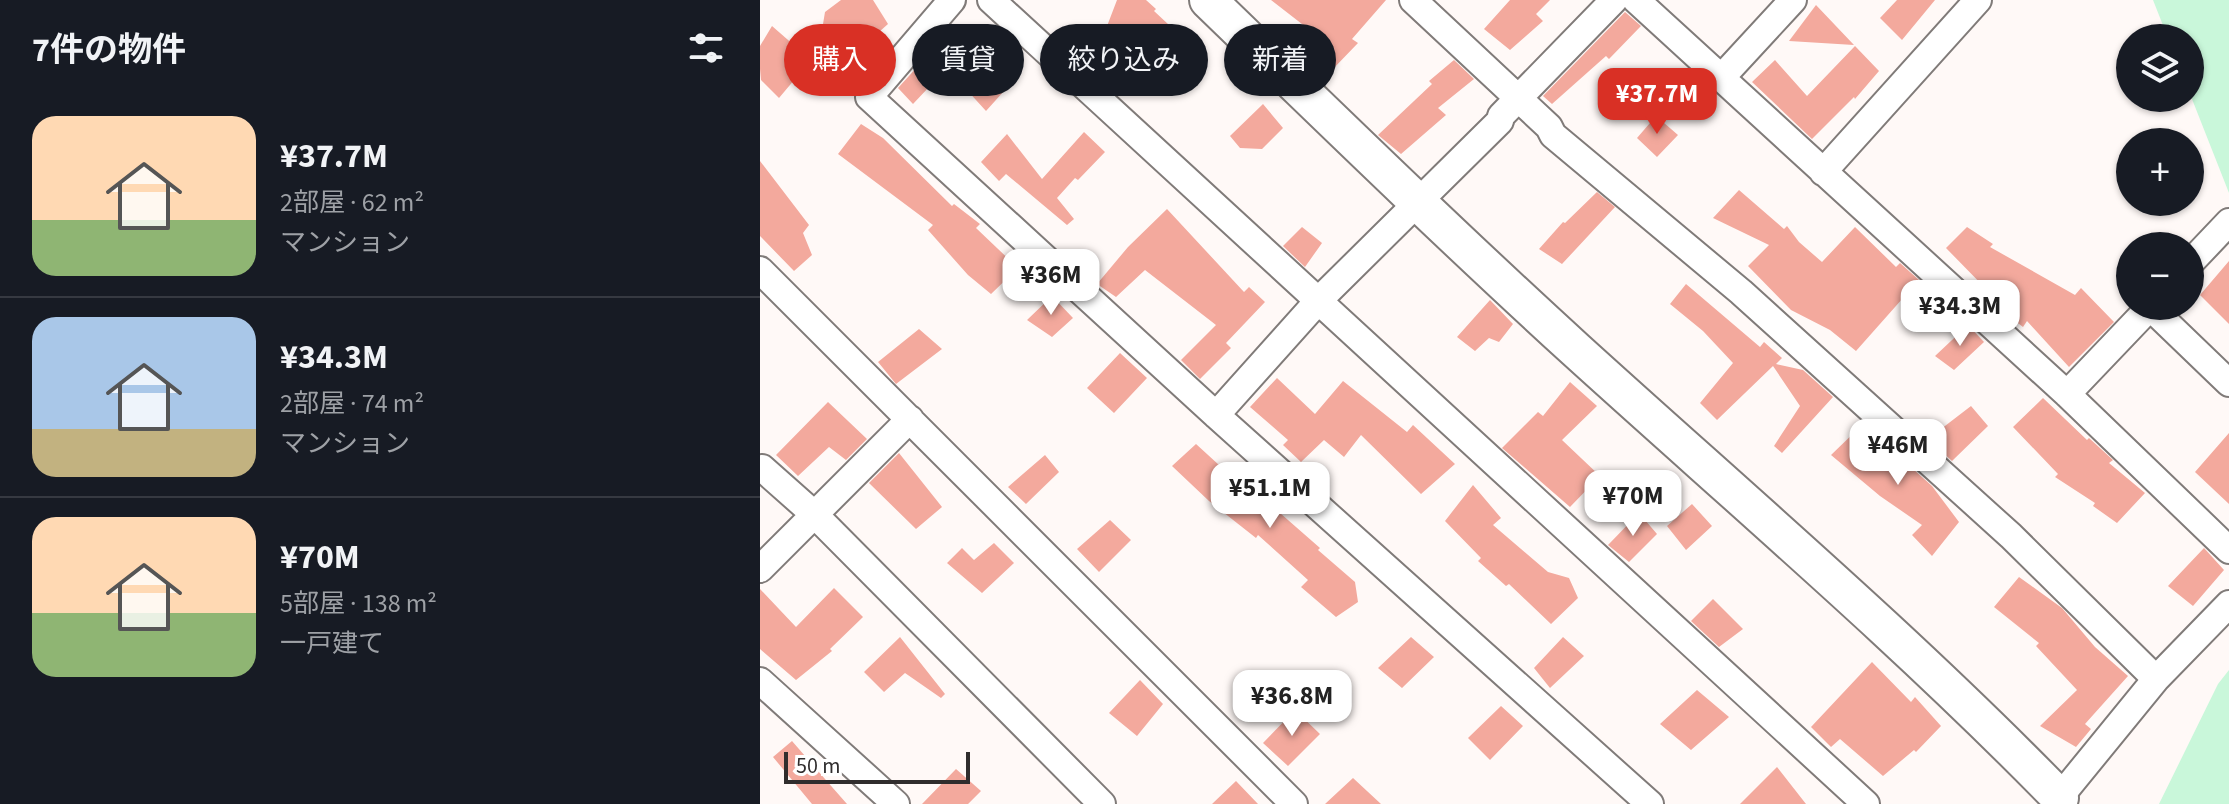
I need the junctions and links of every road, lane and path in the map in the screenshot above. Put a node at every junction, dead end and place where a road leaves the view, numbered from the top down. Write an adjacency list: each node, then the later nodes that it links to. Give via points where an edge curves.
1 (952, 0): 21 (street, via 869,97)
2 (991, 0): 16 (street)
3 (1208, 0): 12 (street)
4 (1413, 0): 10 (street)
5 (1614, 0): 10 (street)
6 (1636, 0): 9 (street)
7 (1793, 0): 9 (street)
8 (1978, 0): 11 (street)
9 (1721, 78): 11 (street)
10 (1518, 101): 12 (street); 28 (street, via 1741,292 2011,536)
11 (1823, 172): 20 (street)
12 (1417, 203): 16 (street); 30 (street, via 1982,718)
13 (2229, 222): 14 (street)
14 (2204, 248)
15 (760, 270): 22 (street)
16 (1319, 300): 21 (street); 35 (street)
17 (2137, 320): 20 (street)
18 (2164, 320): 19 (street)
19 (2229, 383)
20 (2067, 394): 25 (street)
21 (1216, 415): 34 (street)
22 (910, 419): 24 (street); 33 (street)
23 (762, 468): 24 (street)
24 (815, 515): 26 (street); 32 (street)
25 (2229, 550)
26 (760, 569)
27 (2229, 604): 28 (street)
28 (2156, 679): 30 (street)
29 (760, 681): 31 (street)
30 (2058, 802)
31 (896, 804)
32 (1102, 804)
33 (1294, 804)
34 (1650, 804)
35 (1866, 804)

